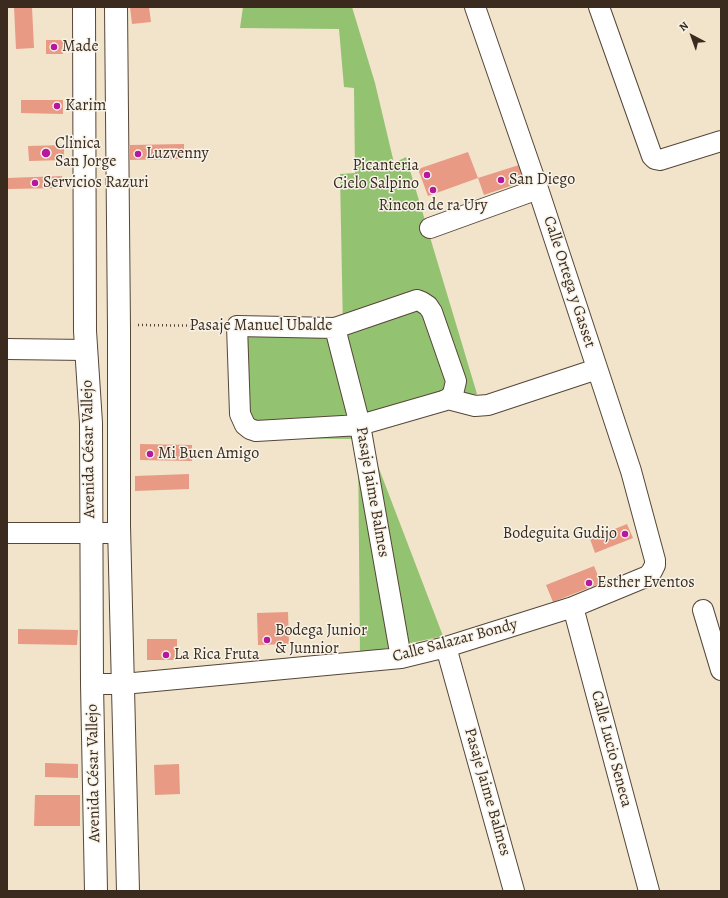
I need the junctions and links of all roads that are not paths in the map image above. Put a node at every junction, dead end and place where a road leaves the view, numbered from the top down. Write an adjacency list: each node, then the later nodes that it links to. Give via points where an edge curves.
1 (84, 7): 9 (main road, Avenida César Vallejo)
2 (116, 7): 8 (main road, Avenida César Vallejo)
3 (475, 7): 6 (street, Calle Ortega y Gasset)
4 (599, 7): 5 (street, via 652,156 660,160)
5 (721, 140)
6 (538, 189): 7 (street); 13 (street, Calle Ortega y Gasset)
7 (430, 228)
8 (119, 259): 9 (main road); 16 (main road, Avenida César Vallejo)
9 (85, 268): 12 (main road, Avenida César Vallejo)
10 (335, 328): 14 (street, Pasaje Manuel Ubalde, via 410,301 422,302 432,312 456,381); 17 (street, Pasaje Jaime Balmes); 17 (street, Pasaje Manuel Ubalde, via 237,326 240,414 245,425 256,431)
11 (7, 349): 12 (street)
12 (86, 350): 15 (main road, Avenida César Vallejo)
13 (597, 370): 14 (street, via 488,405 475,406); 21 (street, Calle Ortega y Gasset, via 631,471)
14 (451, 396): 17 (street)
15 (90, 423): 16 (main road); 19 (main road, Avenida César Vallejo)
16 (119, 423): 20 (main road, Avenida César Vallejo)
17 (360, 425): 25 (street, Pasaje Jaime Balmes)
18 (7, 533): 19 (street)
19 (90, 533): 20 (street); 27 (main road, Avenida César Vallejo)
20 (119, 533): 28 (main road, Avenida César Vallejo)
21 (654, 560): 22 (street, Calle Salazar Bondy, via 648,576)
22 (573, 607): 24 (street, Calle Salazar Bondy); 34 (street, Calle Lucio Seneca)
23 (703, 610): 26 (street)
24 (446, 647): 25 (street, Calle Salazar Bondy); 33 (street, Pasaje Jaime Balmes)
25 (401, 658): 28 (street, Calle Salazar Bondy)
26 (721, 670)
27 (92, 684): 28 (street, Calle Salazar Bondy); 30 (main road, Avenida César Vallejo)
28 (123, 684): 29 (main road, Avenida César Vallejo)
29 (125, 800): 30 (main road); 32 (main road, Avenida César Vallejo)
30 (94, 803): 31 (main road, Avenida César Vallejo)
31 (96, 891)
32 (128, 891)
33 (514, 891)
34 (649, 891)

